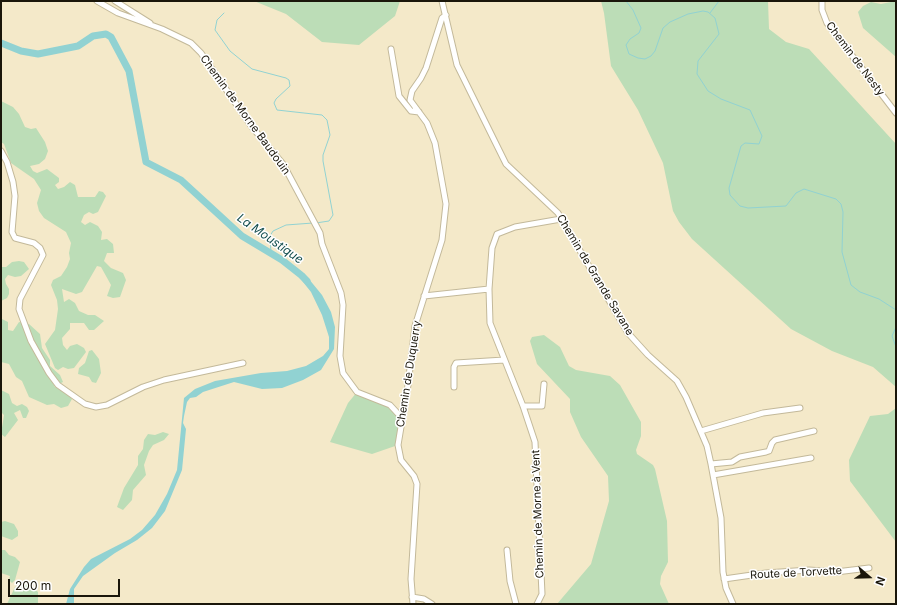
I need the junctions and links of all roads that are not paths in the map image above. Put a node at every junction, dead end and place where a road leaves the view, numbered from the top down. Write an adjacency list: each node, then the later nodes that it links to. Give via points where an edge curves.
1 (97, 1): 6 (street, Chemin de Morne Baudouin, via 118,13)
2 (115, 1): 6 (street, via 147,19)
3 (442, 1): 5 (street, Chemin de Grande Savane)
4 (822, 1): 9 (street, Chemin de Nesty, via 827,23)
5 (446, 14): 8 (street, Chemin de Duquerry, via 442,18 421,78 410,96 411,103); 11 (street, Chemin de Grande Savane, via 457,65 501,155 513,173)
6 (152, 25): 20 (street, Chemin de Morne Baudouin, via 182,38 201,53 252,127 283,164 317,228 341,293 343,305 340,356 344,373 357,392 390,406)
7 (391, 49): 8 (street, via 399,96 411,111)
8 (419, 112): 13 (street, Chemin de Duquerry, via 427,123 435,143 446,204 442,240)
9 (896, 113)
10 (1, 151): 15 (street, via 13,182 12,232 15,238 34,243 43,255 20,299 19,309 31,341 48,373 58,385 85,404 96,407 107,405 143,387 164,380)
11 (562, 219): 12 (street, Chemin de Morne à Vent, via 515,227 498,234 492,248); 21 (street, Chemin de Grande Savane, via 628,333 681,387)
12 (489, 289): 13 (street); 14 (street, Chemin de Morne à Vent, via 490,322)
13 (424, 296): 20 (street, Chemin de Duquerry, via 415,326)
14 (504, 360): 17 (street, via 456,363); 18 (street, Chemin de Morne à Vent)
15 (243, 363)
16 (544, 384): 18 (street, via 542,406)
17 (454, 387)
18 (523, 406): 33 (street, Chemin de Morne à Vent, via 535,442 542,594)
19 (800, 408): 21 (street, via 763,413)
20 (402, 418): 29 (street, Chemin de Duquerry, via 397,449 417,484)
21 (701, 431): 24 (street, Chemin de Grande Savane)
22 (814, 431): 24 (street, via 775,440 766,452 740,457 732,462)
23 (811, 458): 25 (street)
24 (711, 464): 25 (street, Chemin de Grande Savane)
25 (713, 475): 28 (street, Chemin de Grande Savane, via 720,518)
26 (507, 550): 32 (street, via 510,582)
27 (869, 568): 28 (street, Route de Torvette, via 836,572 809,570 766,573)
28 (724, 579): 34 (street, Chemin de Grande Savane)
29 (412, 597): 30 (street, Chemin de Duquerry); 31 (street, via 424,599)
30 (413, 604)
31 (432, 604)
32 (516, 604)
33 (537, 604)
34 (733, 604)

